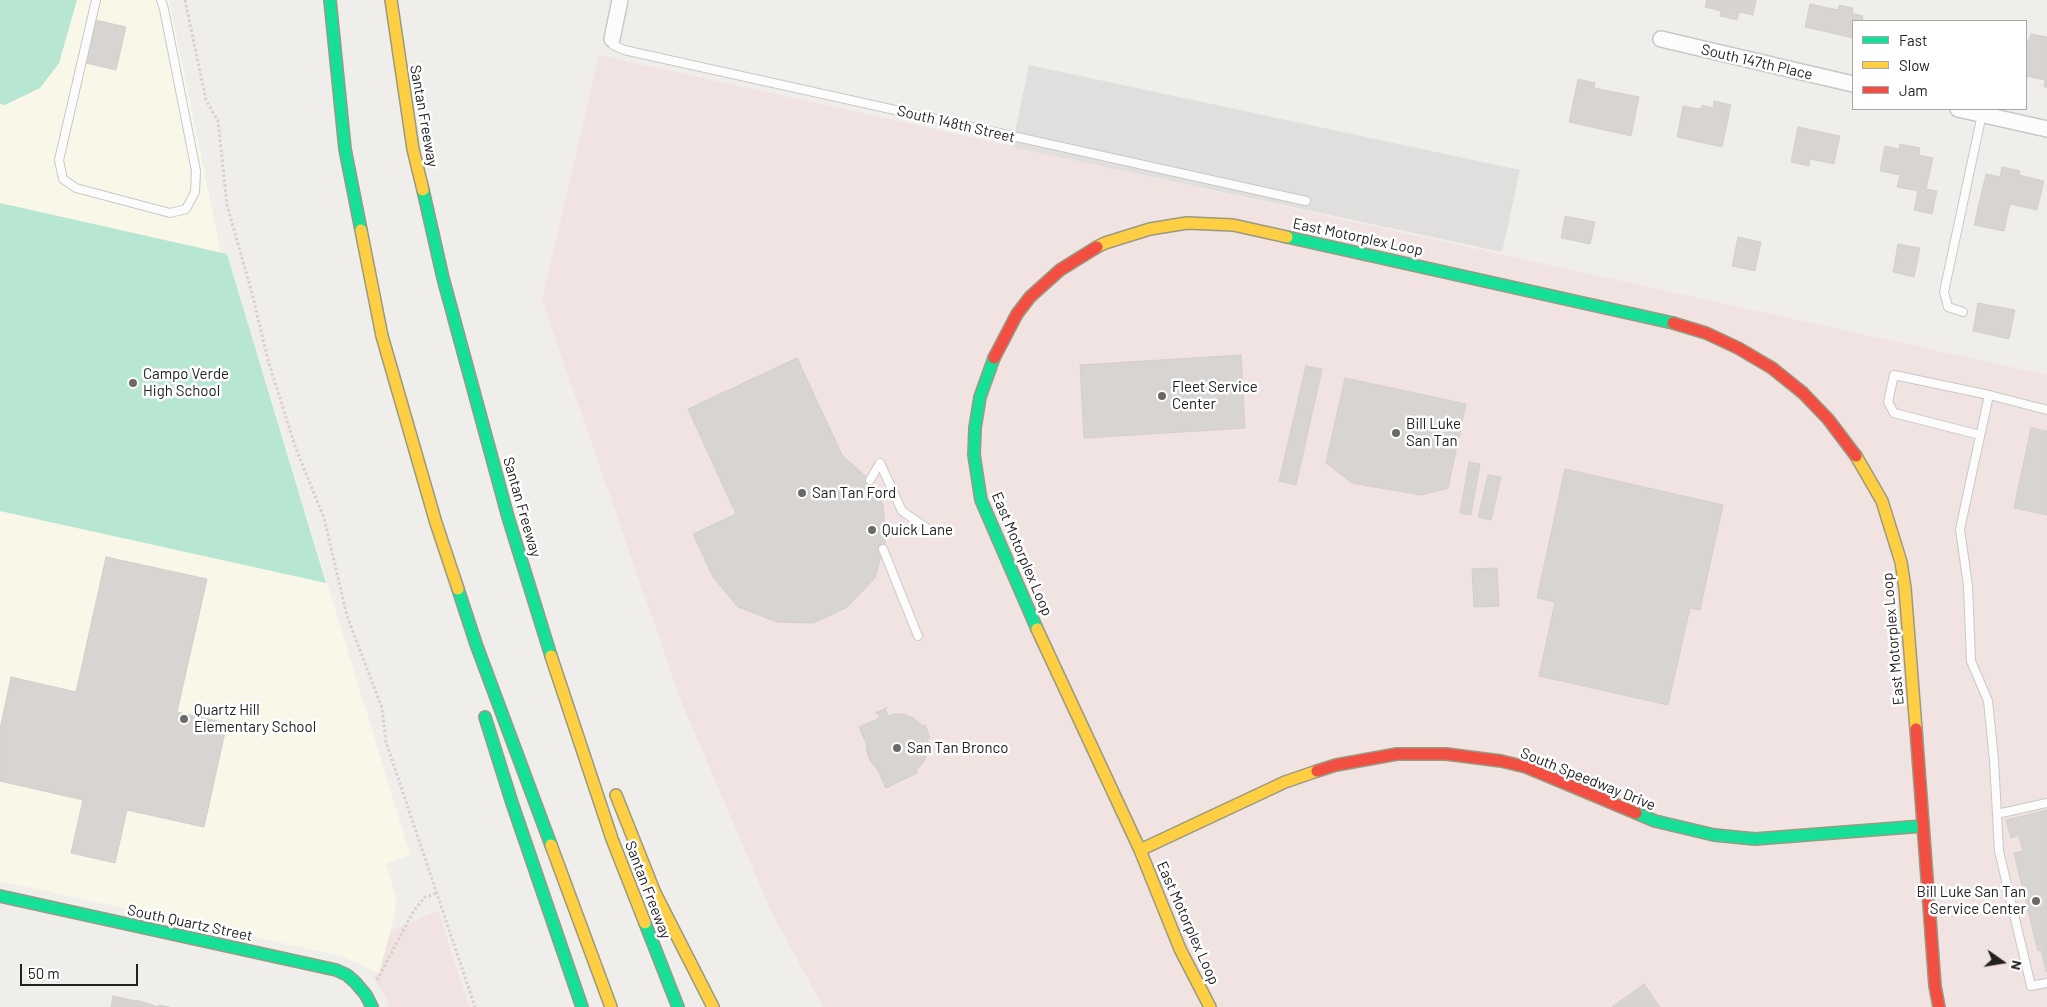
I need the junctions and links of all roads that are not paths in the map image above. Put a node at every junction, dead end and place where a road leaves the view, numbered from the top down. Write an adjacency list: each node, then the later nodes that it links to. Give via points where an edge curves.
1 (96, 0): 2 (lane, via 59,160 63,179 76,188 170,213 186,209 195,192 196,171)
2 (161, 0)
3 (330, 0): 21 (main road, via 346,149 382,336 436,523)
4 (391, 0): 22 (main road, Santan Freeway, via 413,149 443,278 508,517)
5 (620, 0): 6 (street)
6 (612, 39): 12 (lane, South 148th Street, via 612,45 624,50)
7 (1661, 39): 8 (street, South 147th Place)
8 (1852, 84)
9 (1963, 110): 10 (street)
10 (1982, 114): 11 (street); 13 (lane, via 1944,292 1948,306)
11 (2047, 129)
12 (1306, 201)
13 (1963, 312)
14 (1989, 395): 15 (lane); 16 (lane); 16 (lane, via 1894,375 1888,402 1894,413)
15 (2047, 410)
16 (1980, 435): 26 (lane, via 1960,529 1968,586 1971,661 1988,701)
17 (870, 480): 18 (lane, via 880,463 902,511)
18 (928, 530)
19 (883, 549): 20 (lane)
20 (918, 636)
21 (476, 644): 32 (main road, via 486,725); 33 (main road)
22 (571, 720): 23 (main road); 34 (main road, Santan Freeway, via 612,839)
23 (598, 762)
24 (612, 787): 35 (main road, via 655,893)
25 (2047, 803): 26 (lane)
26 (1997, 814): 30 (lane, via 1999,851 2031,986)
27 (1923, 826): 28 (main road, South Speedway Drive, via 1782,838 1714,835 1655,821 1526,768 1465,756 1404,754 1344,763 1309,773); 28 (main road, East Motorplex Loop, via 1906,588 1901,562 1882,502 1863,466 1828,419 1803,393 1772,368 1738,348 1706,332 1671,322 1251,228 1187,223 1150,229 1105,243 1060,270 1030,297 992,361 980,396 975,428 976,474 981,500 1018,589); 37 (main road, East Motorplex Loop)
28 (1140, 850): 36 (main road, East Motorplex Loop, via 1180,949)
29 (0, 896): 31 (main road, South Quartz Street, via 336,970 347,975 366,995)
30 (2047, 982)
31 (372, 1007)
32 (582, 1007)
33 (610, 1007)
34 (678, 1007)
35 (713, 1007)
36 (1210, 1007)
37 (1938, 1007)

